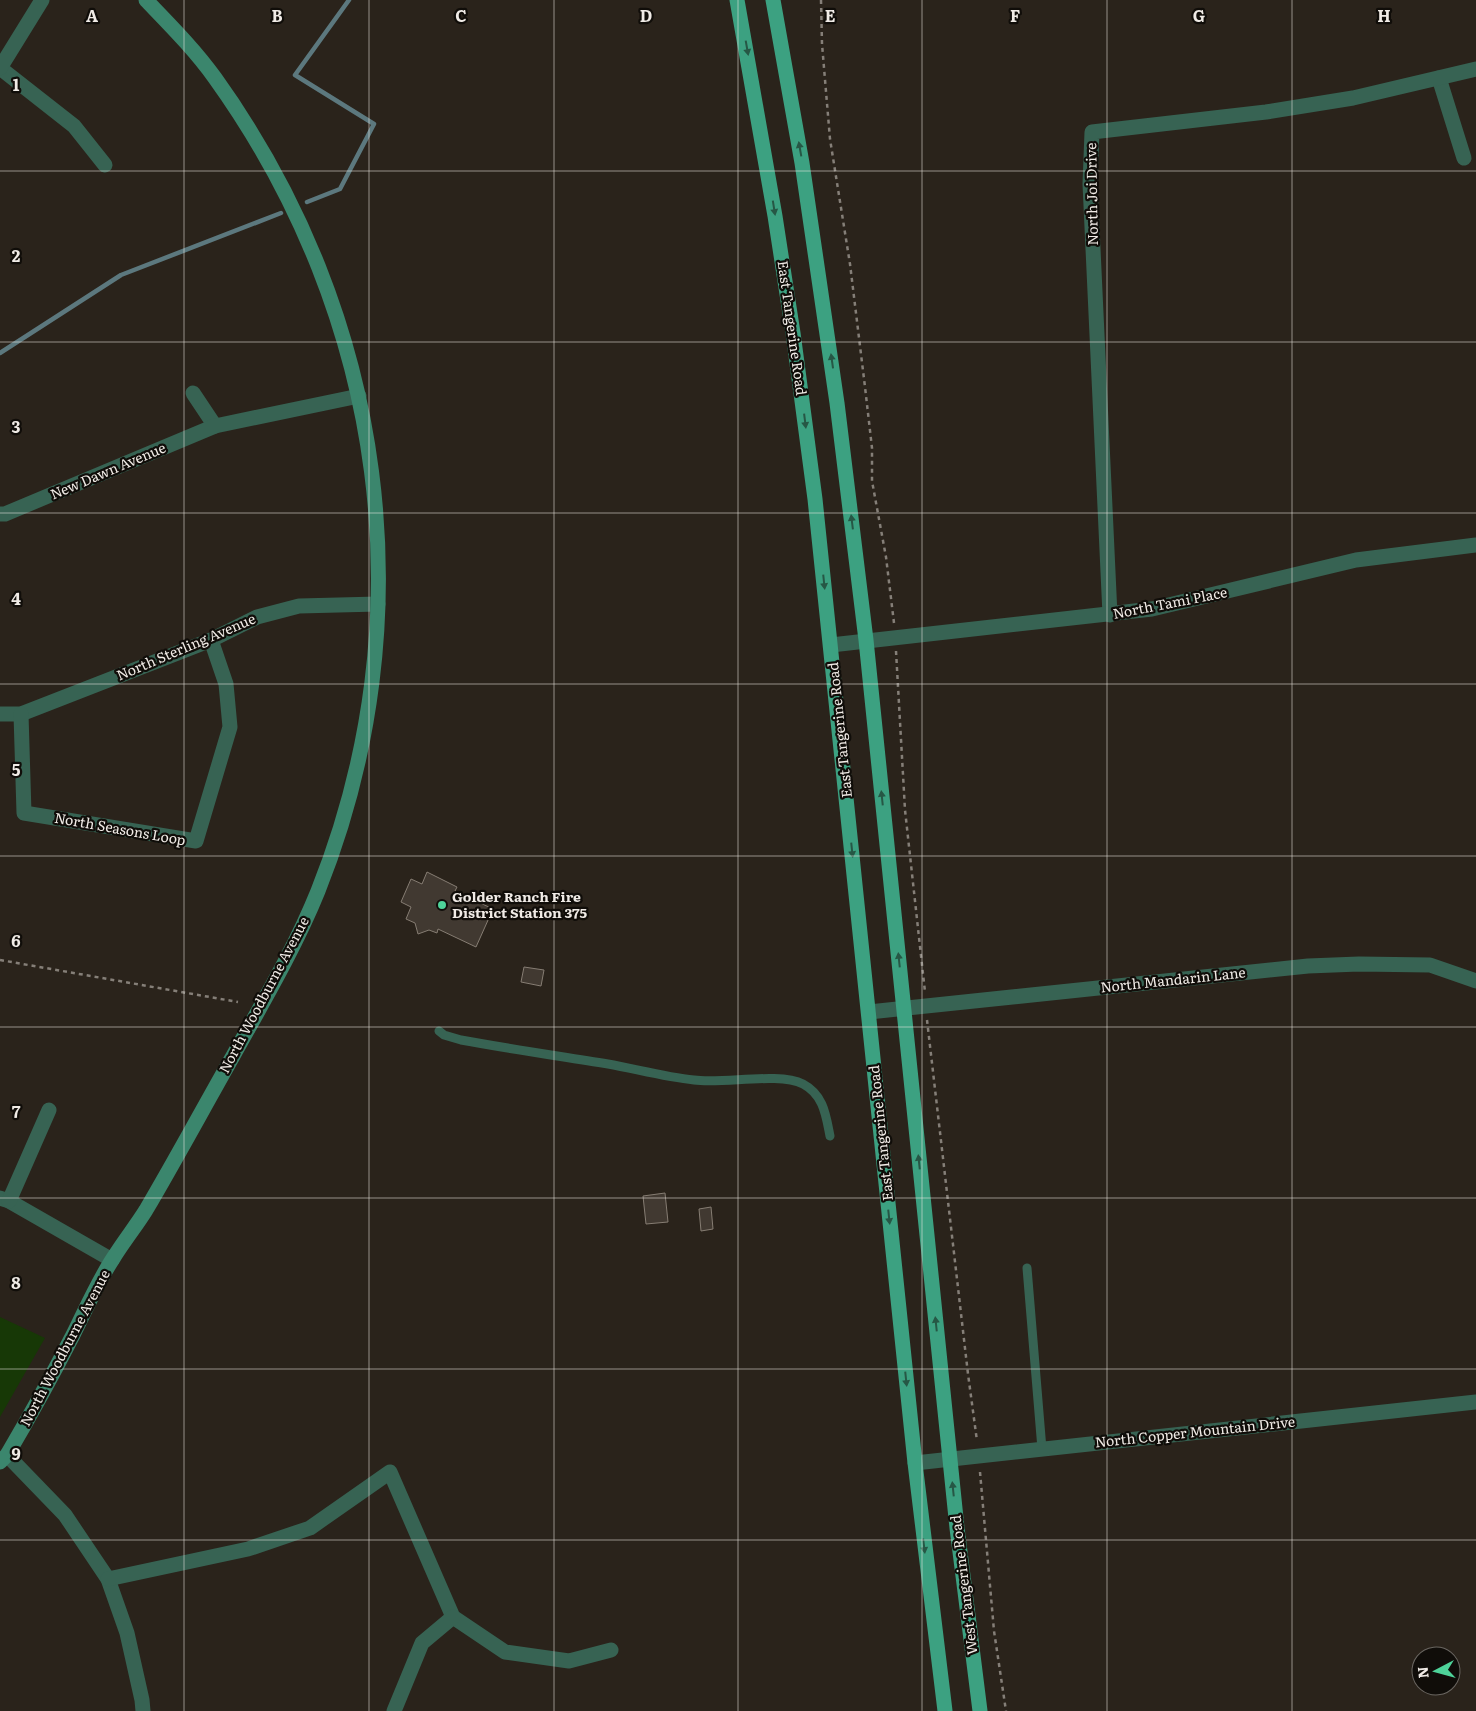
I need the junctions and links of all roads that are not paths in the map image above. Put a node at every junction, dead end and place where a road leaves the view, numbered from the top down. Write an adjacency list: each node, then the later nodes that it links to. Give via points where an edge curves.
1 (42, 0): 5 (street)
2 (146, 0): 11 (street, North Woodburne Avenue, via 214,76 276,174 308,238 326,286)
3 (737, 0): 19 (main road, East Tangerine Road, one-way to 19, via 760,119 793,333)
4 (773, 0): 18 (main road, one-way to 4, via 826,317)
5 (0, 68): 9 (street, via 74,126)
6 (1476, 69): 7 (street, North Joi Drive)
7 (1439, 78): 8 (street); 16 (street, North Joi Drive, via 1353,98 1266,112 1092,132 1090,184)
8 (1464, 158)
9 (105, 164)
10 (193, 393): 12 (street)
11 (359, 396): 12 (street, New Dawn Avenue); 15 (street, North Woodburne Avenue, via 373,481)
12 (215, 426): 13 (street, New Dawn Avenue)
13 (0, 514)
14 (1476, 545): 16 (street, North Tami Place, via 1356,560 1182,603)
15 (378, 604): 17 (street, North Sterling Avenue, via 299,606 257,617); 29 (street, North Woodburne Avenue, via 373,668 359,752 345,809 319,888 266,997 144,1214)
16 (1110, 615): 18 (street, North Tami Place)
17 (211, 640): 21 (street, North Sterling Avenue); 21 (street, North Seasons Loop, via 226,684 230,727 196,841 24,813)
18 (866, 640): 19 (street, North Tami Place); 23 (main road, one-way to 18)
19 (831, 645): 24 (main road, East Tangerine Road, one-way to 24)
20 (0, 714): 21 (street, North Sterling Avenue)
21 (21, 714)
22 (1476, 981): 23 (street, North Mandarin Lane, via 1430,965 1359,964)
23 (904, 1008): 24 (street, North Mandarin Lane); 34 (main road, one-way to 23)
24 (868, 1012): 35 (main road, East Tangerine Road, one-way to 35)
25 (439, 1031): 27 (lane, via 461,1040 679,1078 796,1081 813,1091 822,1103)
26 (49, 1110): 28 (street)
27 (830, 1136)
28 (5, 1199): 29 (street)
29 (112, 1260): 33 (street, North Woodburne Avenue, via 42,1394)
30 (1027, 1268): 32 (lane)
31 (1476, 1402): 32 (street, North Copper Mountain Drive)
32 (1042, 1449): 34 (street, North Copper Mountain Drive)
33 (3, 1459): 36 (street, via 65,1515)
34 (950, 1459): 35 (street, North Copper Mountain Drive); 42 (main road, West Tangerine Road, one-way to 34)
35 (915, 1463): 41 (main road, one-way to 41)
36 (108, 1579): 37 (street, via 248,1549 310,1528 390,1472); 39 (street, via 127,1633)
37 (453, 1617): 38 (street, via 505,1652 569,1661); 40 (street, via 422,1643)
38 (611, 1650)
39 (143, 1711)
40 (394, 1711)
41 (945, 1711)
42 (980, 1711)

